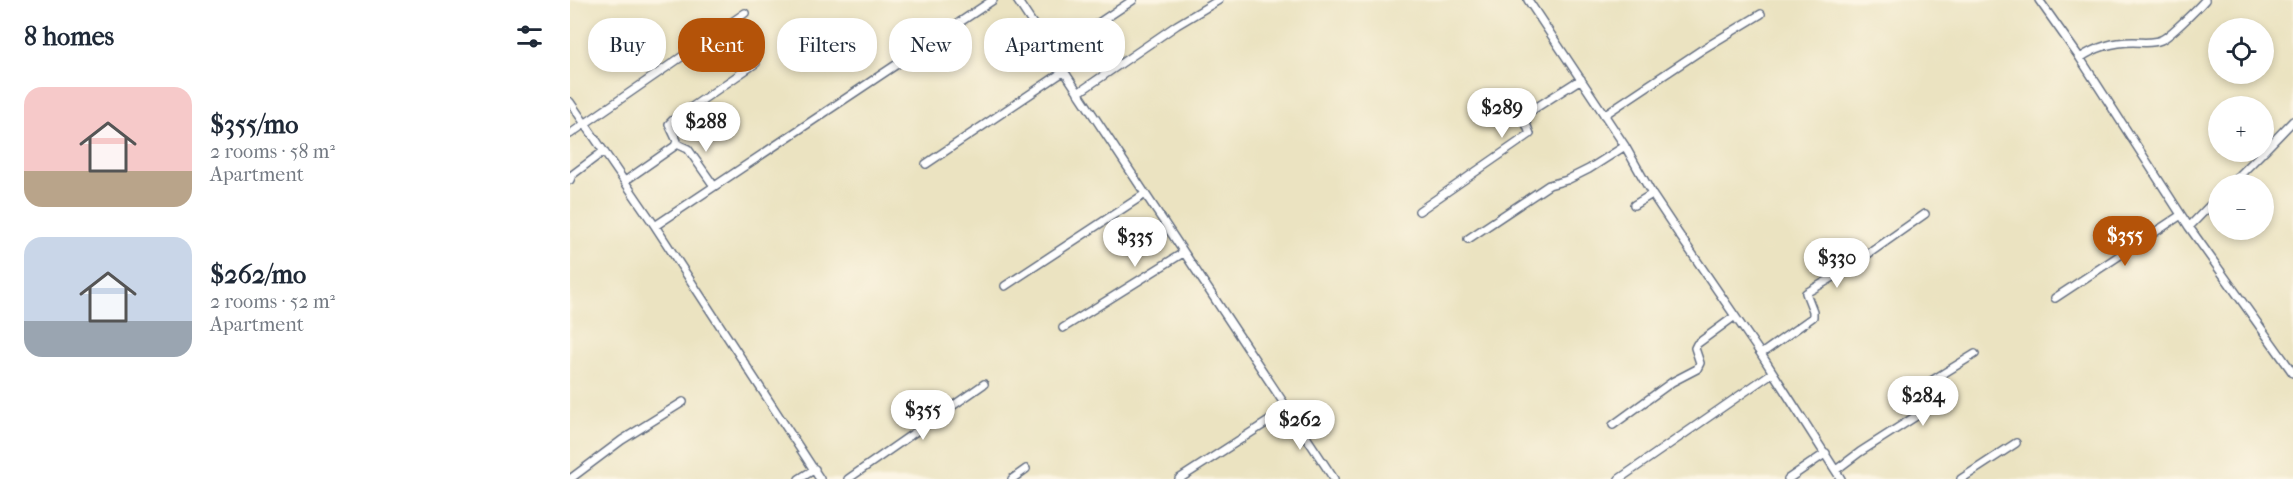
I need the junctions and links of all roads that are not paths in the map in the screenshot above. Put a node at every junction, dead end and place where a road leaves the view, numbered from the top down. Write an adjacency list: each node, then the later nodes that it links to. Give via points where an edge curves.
1 (993, 0): 31 (street)
2 (1017, 0): 10 (street)
3 (1133, 0): 11 (street)
4 (1219, 0): 16 (street)
5 (1528, 0): 15 (street)
6 (2039, 0): 12 (street)
7 (2205, 0): 12 (street, via 2163,39 2104,46)
8 (745, 13): 20 (street)
9 (1761, 14): 18 (street)
10 (1029, 18)
11 (1106, 18)
12 (2080, 58): 38 (street)
13 (743, 72): 23 (street, via 669,124)
14 (1063, 72): 16 (street); 27 (street)
15 (1581, 79): 18 (street); 36 (street, via 1526,114 1530,134)
16 (1078, 93): 32 (street)
17 (570, 102): 20 (street)
18 (1604, 115): 24 (street)
19 (2293, 121): 22 (street)
20 (585, 125): 21 (street); 25 (street)
21 (570, 134)
22 (2274, 140)
23 (677, 144): 30 (street); 31 (street, via 688,149)
24 (1625, 146): 33 (street); 41 (street, via 1589,169 1549,185)
25 (604, 151): 29 (street); 30 (street)
26 (2252, 162): 28 (street)
27 (926, 164)
28 (2241, 174)
29 (570, 180)
30 (625, 181): 39 (street)
31 (714, 186): 39 (street)
32 (1144, 194): 42 (street); 43 (street)
33 (1652, 194): 34 (street); 45 (street)
34 (1634, 205)
35 (2208, 207): 40 (street)
36 (1419, 211)
37 (1924, 214): 47 (street, via 1806,293 1813,317)
38 (2181, 215): 40 (street); 44 (street)
39 (655, 226): 57 (street)
40 (2189, 227): 50 (street)
41 (1468, 239)
42 (1183, 253): 46 (street); 53 (street)
43 (1005, 286)
44 (2055, 298)
45 (1735, 316): 47 (street); 54 (street, via 1697,344 1700,363 1696,369)
46 (1064, 328)
47 (1761, 354): 49 (street)
48 (1975, 354): 59 (street, via 1928,383 1935,404)
49 (1773, 373): 56 (street); 67 (street)
50 (2293, 373)
51 (984, 384): 63 (street)
52 (683, 402): 60 (street)
53 (1286, 410): 65 (street); 66 (street)
54 (1613, 425)
55 (2016, 443): 70 (street)
56 (1826, 453): 59 (street); 68 (street)
57 (815, 469): 61 (street); 62 (street)
58 (1026, 470): 64 (street)
59 (1836, 470): 69 (street)
60 (570, 479)
61 (799, 479)
62 (820, 479)
63 (848, 479)
64 (1012, 479)
65 (1179, 479)
66 (1334, 479)
67 (1619, 479)
68 (1788, 479)
69 (1841, 479)
70 (1960, 479)

